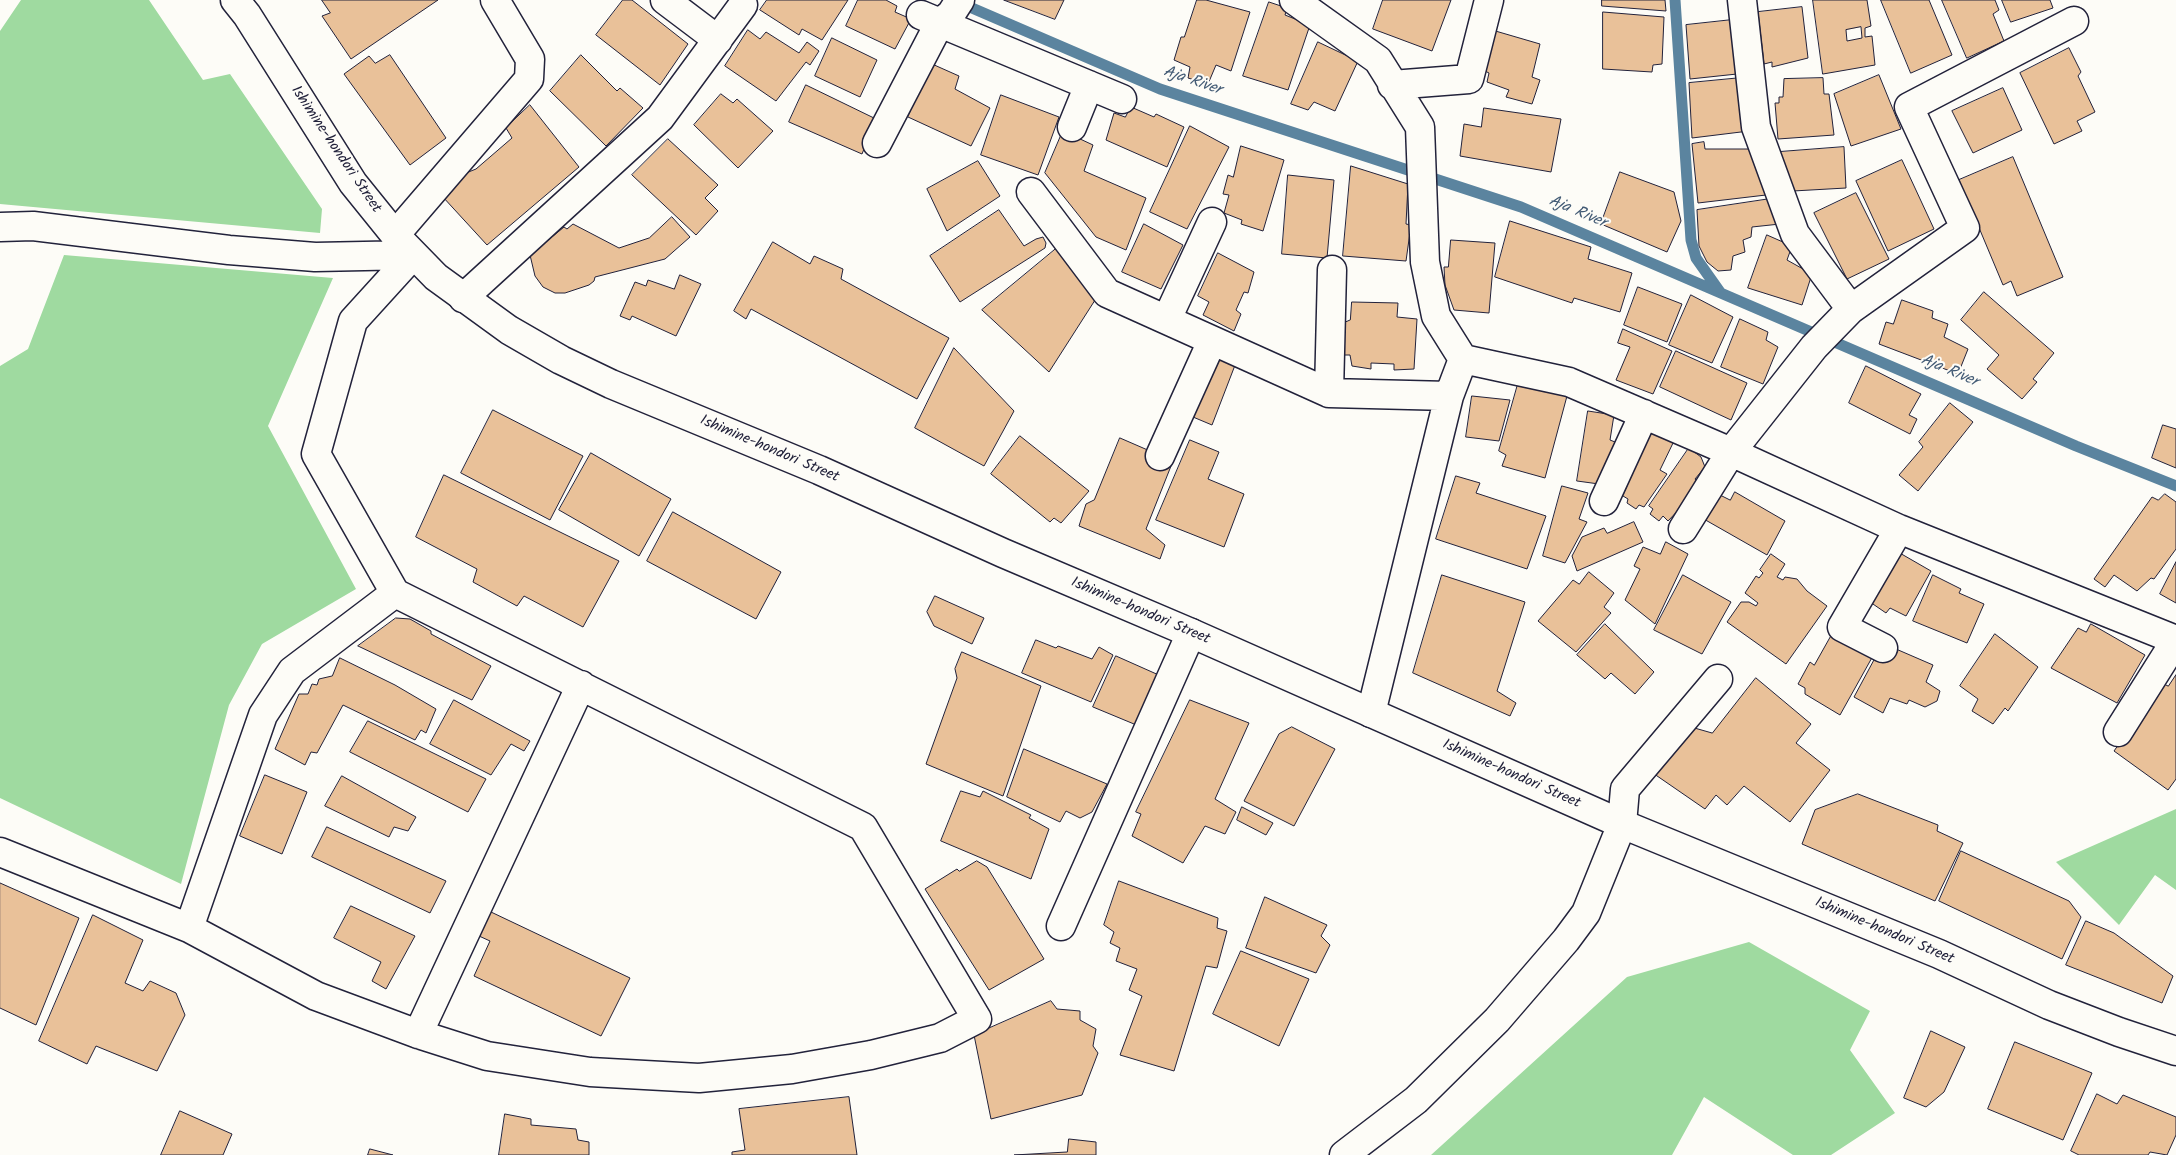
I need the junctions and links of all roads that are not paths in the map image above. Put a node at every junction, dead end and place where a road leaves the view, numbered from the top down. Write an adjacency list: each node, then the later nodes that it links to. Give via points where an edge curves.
1 (235, 0): 19 (street, Ishimine-hondori Street, via 354,183)
2 (495, 0): 19 (street, via 530,59 529,79)
3 (665, 0): 10 (street)
4 (1294, 0): 12 (street, via 1378,60)
5 (1490, 0): 12 (street, via 1469,79)
6 (1742, 0): 23 (street, via 1756,127 1795,234)
7 (743, 5): 10 (street)
8 (943, 13): 11 (street); 15 (street)
9 (2074, 21): 23 (street, via 1909,107 1966,228)
10 (718, 40): 22 (street, via 660,118)
11 (1089, 85): 13 (street); 14 (street)
12 (1392, 85): 26 (street, via 1420,127 1425,262 1436,316)
13 (1122, 99)
14 (1072, 127)
15 (877, 144)
16 (1031, 192): 24 (street, via 1107,293)
17 (1212, 222): 24 (street)
18 (0, 227): 20 (street, via 33,226 201,248 315,257)
19 (395, 236): 20 (street, Ishimine-hondori Street)
20 (413, 255): 22 (street, Ishimine-hondori Street); 35 (street, via 354,321 316,454)
21 (1332, 270): 27 (street)
22 (463, 298): 36 (street, Ishimine-hondori Street, via 509,330 611,384 819,470)
23 (1846, 315): 30 (street, via 1814,347)
24 (1168, 319): 25 (street)
25 (1212, 341): 27 (street); 31 (street)
26 (1462, 359): 28 (street); 29 (street, via 1568,382)
27 (1329, 393): 28 (street)
28 (1449, 396): 41 (street)
29 (1644, 414): 30 (street); 32 (street)
30 (1731, 452): 33 (street); 34 (street)
31 (1160, 456)
32 (1604, 501)
33 (1683, 529)
34 (1899, 529): 37 (street); 38 (street, via 1842,627)
35 (396, 593): 40 (street); 46 (street, via 292,671 263,715)
36 (1191, 633): 41 (street, Ishimine-hondori Street); 45 (street)
37 (2176, 640): 42 (street)
38 (1883, 648)
39 (1718, 679): 43 (street, via 1626,789)
40 (581, 685): 47 (street); 47 (street, via 863,827 977,1019 940,1038 871,1055 792,1069 698,1078 590,1072 487,1056)
41 (1371, 713): 43 (street, Ishimine-hondori Street)
42 (2118, 732)
43 (1622, 824): 48 (street, Ishimine-hondori Street, via 1939,954 2049,1005); 49 (street, via 1586,913 1566,940 1497,1020 1416,1100)
44 (0, 852): 46 (street)
45 (1061, 926)
46 (188, 928): 47 (street, via 316,996)
47 (418, 1034)
48 (2176, 1051)
49 (1344, 1155)

